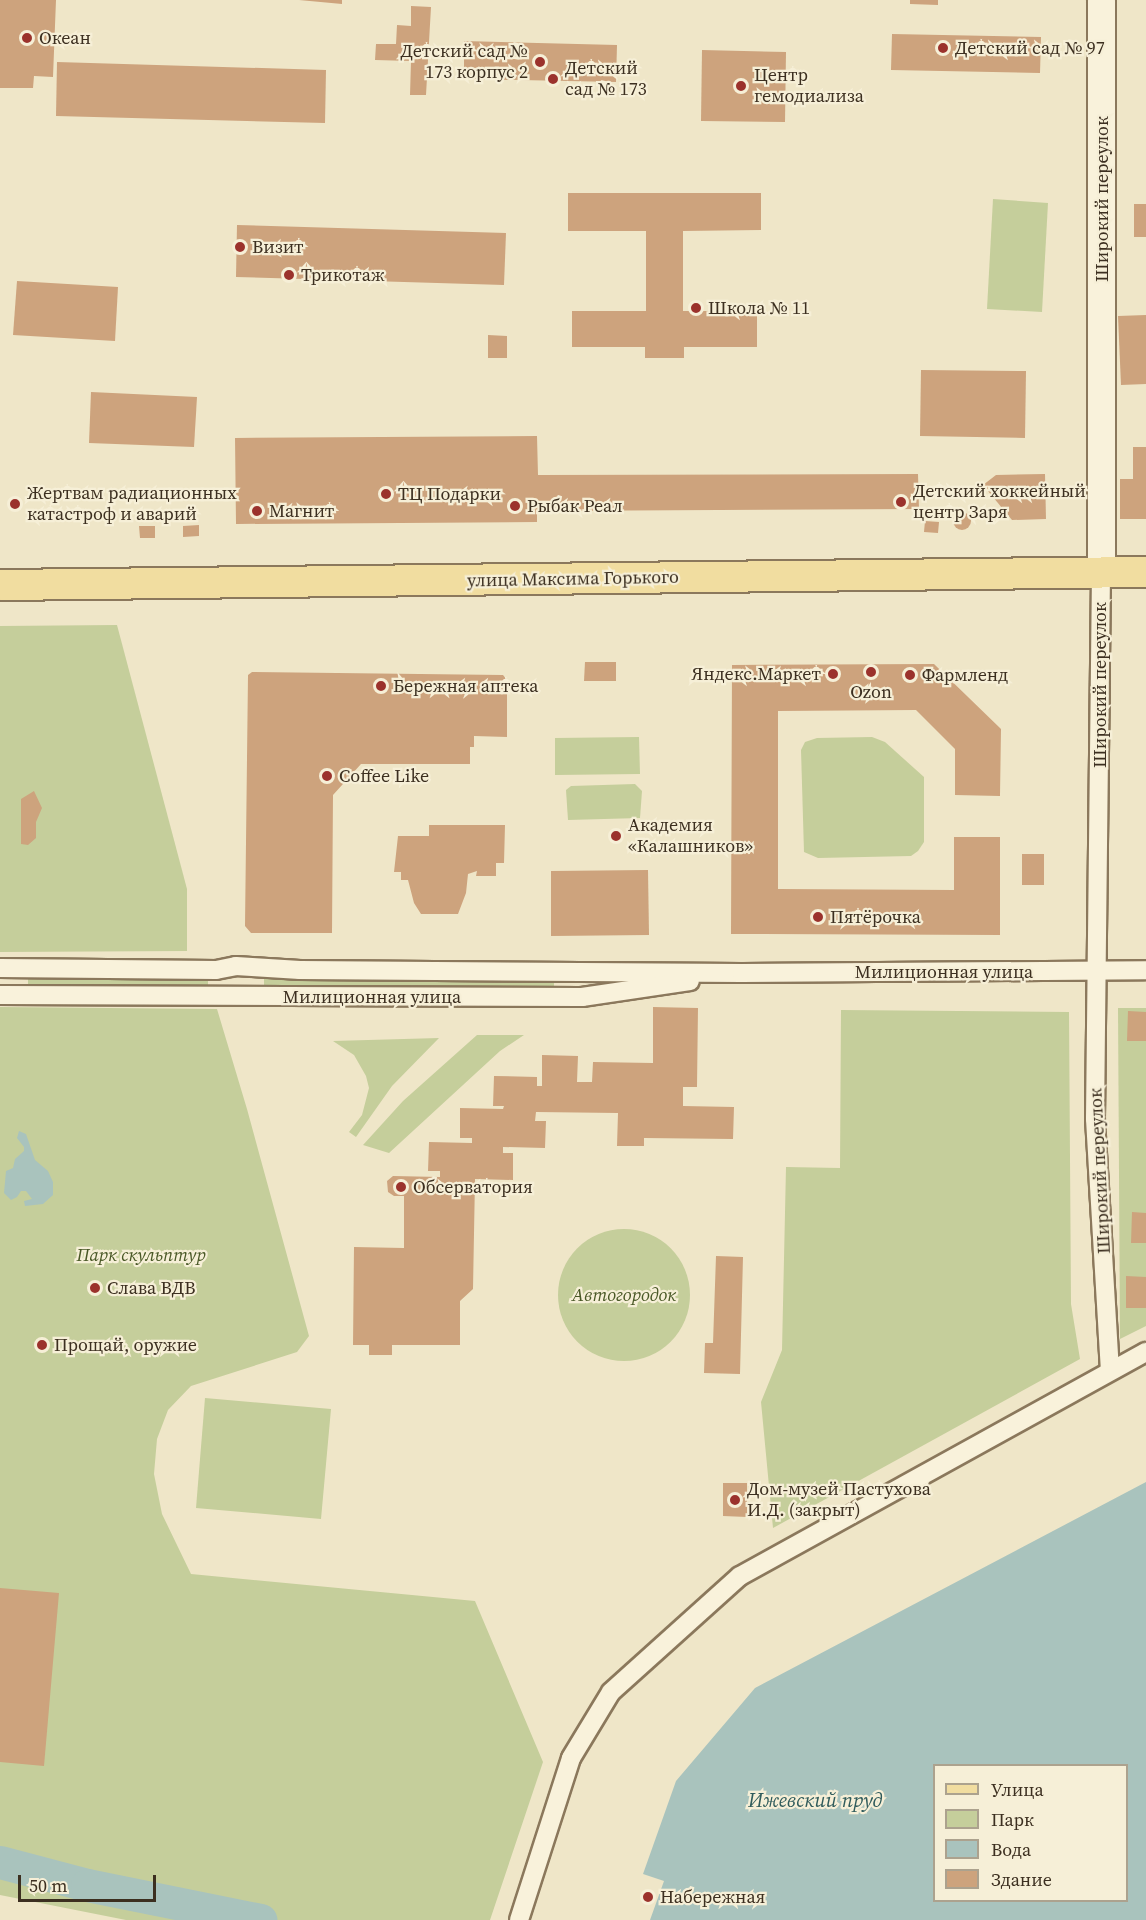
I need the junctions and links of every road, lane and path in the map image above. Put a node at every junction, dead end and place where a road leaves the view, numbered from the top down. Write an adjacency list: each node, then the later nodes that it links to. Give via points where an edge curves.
1 (1101, 0): 2 (street, Широкий переулок)
2 (1101, 572): 3 (main road, улица Максима Горького); 4 (main road, улица Максима Горького); 7 (street, Широкий переулок)
3 (1146, 572)
4 (0, 585)
5 (0, 968): 8 (street, Милиционная улица, via 216,970 236,966 300,970)
6 (1146, 970): 7 (street, Милиционная улица)
7 (1098, 971): 8 (street, Милиционная улица); 11 (street, Широкий переулок, via 1095,1119)
8 (742, 973): 9 (street, Милиционная улица, via 582,998)
9 (0, 995)
10 (1146, 1352): 11 (street)
11 (1110, 1370): 12 (street, via 740,1576 611,1692 571,1758)
12 (519, 1920)

